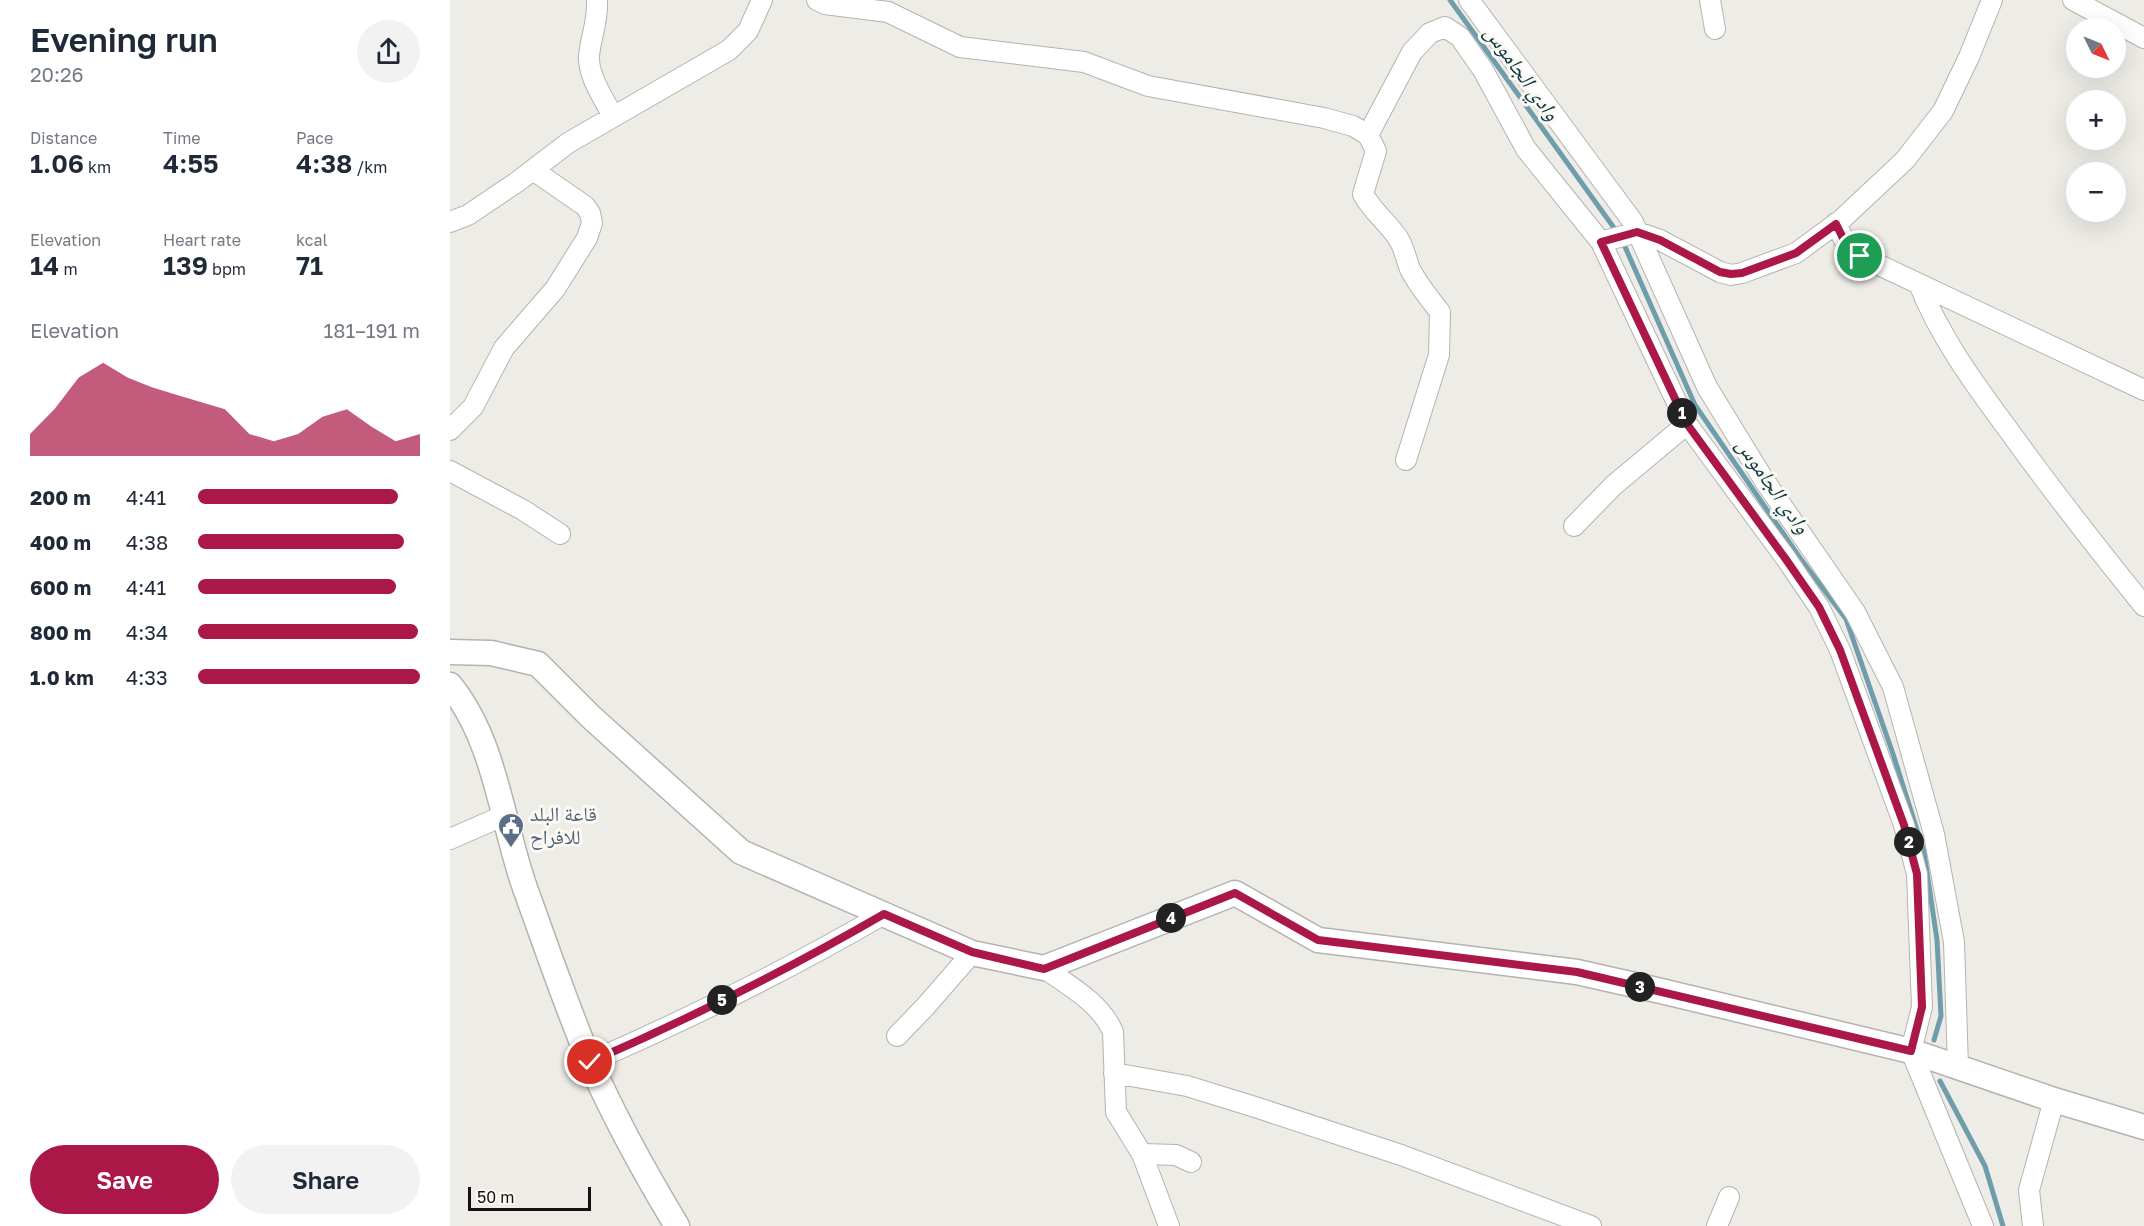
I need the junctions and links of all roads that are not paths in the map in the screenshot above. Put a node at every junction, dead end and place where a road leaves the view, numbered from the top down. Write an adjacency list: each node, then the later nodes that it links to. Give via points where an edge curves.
1 (597, 0): 10 (street, via 598,16 589,57 591,75)
2 (762, 0): 10 (street, via 748,31 729,50)
3 (817, 0): 11 (street, via 888,12 960,47 1084,62 1148,86 1324,118)
4 (1469, 0): 15 (street)
5 (1710, 0): 8 (street)
6 (1992, 0): 14 (street, via 1943,111 1905,160)
7 (2073, 0): 9 (street)
8 (1715, 29)
9 (2144, 38)
10 (613, 117): 12 (street, via 568,142)
11 (1368, 135): 16 (street, via 1412,52 1430,33 1445,27 1460,37 1483,70 1526,149); 21 (street, via 1376,151 1363,194 1400,240 1411,270 1440,312 1439,355)
12 (533, 170): 13 (street, via 468,215); 20 (street, via 585,206 592,223 555,289 504,348 473,407)
13 (450, 222)
14 (1836, 224): 15 (street, via 1796,253 1731,274); 17 (street, via 1845,242 1860,256)
15 (1637, 232): 16 (street); 36 (street, via 1707,387 1764,480 1854,612 1893,687 1934,834 1952,931)
16 (1601, 242): 19 (street)
17 (1918, 284): 18 (street); 25 (street, via 1958,360)
18 (2144, 390)
19 (1687, 424): 23 (street, via 1614,485); 34 (street, via 1819,607 1840,650 1904,825 1917,874 1922,1007)
20 (450, 430)
21 (1406, 460)
22 (450, 471): 24 (street)
23 (1574, 526)
24 (560, 534)
25 (2144, 606)
26 (450, 652): 30 (street, via 491,652 538,664 741,852)
27 (450, 685): 28 (street, via 477,730)
28 (505, 815): 29 (street); 35 (street, via 524,885)
29 (450, 839)
30 (884, 914): 31 (street); 35 (street, via 687,1019)
31 (972, 952): 32 (street); 33 (street)
32 (1044, 969): 34 (street, via 1235,893 1318,940 1577,972); 37 (street, via 1108,1020 1113,1032)
33 (897, 1036)
34 (1911, 1051): 36 (street); 47 (street)
35 (590, 1062): 43 (street, via 636,1158)
36 (1958, 1067): 38 (street)
37 (1114, 1073): 40 (street, via 1116,1112); 45 (street, via 1187,1086 1255,1107 1401,1155)
38 (2054, 1100): 39 (street); 48 (street, via 2029,1190)
39 (2144, 1127)
40 (1142, 1154): 41 (street, via 1176,1155); 44 (street)
41 (1191, 1162)
42 (1729, 1197): 46 (street)
43 (677, 1226)
44 (1169, 1226)
45 (1591, 1226)
46 (1717, 1226)
47 (1983, 1226)
48 (2033, 1226)

